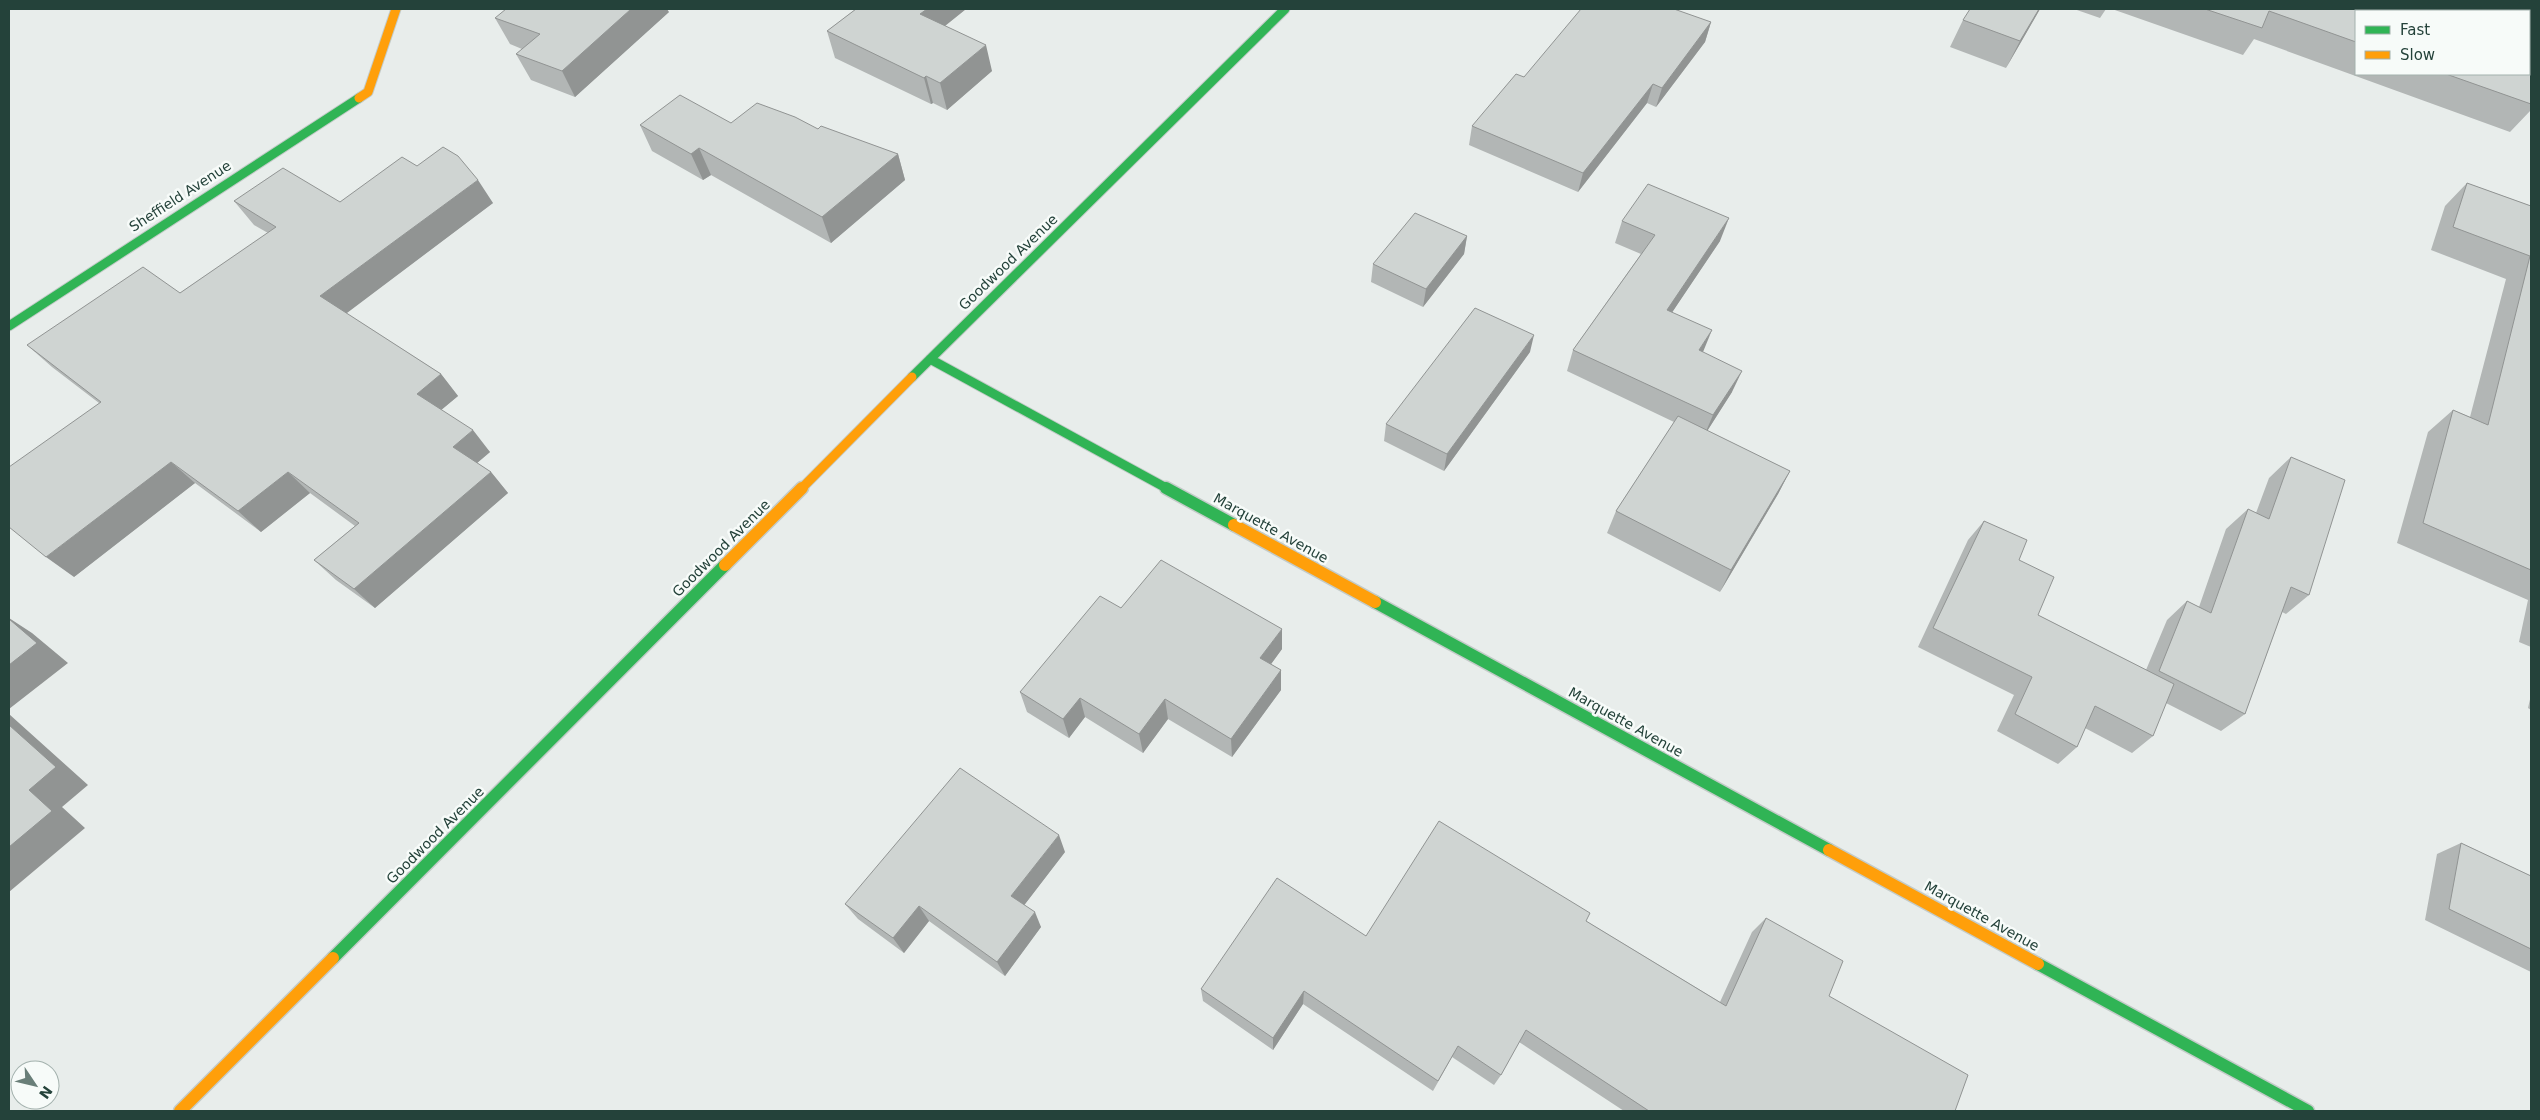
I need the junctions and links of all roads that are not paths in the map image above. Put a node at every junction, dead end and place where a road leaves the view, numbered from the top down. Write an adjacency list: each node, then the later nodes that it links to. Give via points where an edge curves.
1 (396, 9): 3 (street, Sheffield Avenue, via 368,92)
2 (1286, 9): 4 (street, Goodwood Avenue)
3 (9, 326)
4 (930, 359): 5 (street, Goodwood Avenue); 6 (street, Marquette Avenue)
5 (180, 1111)
6 (2308, 1111)

